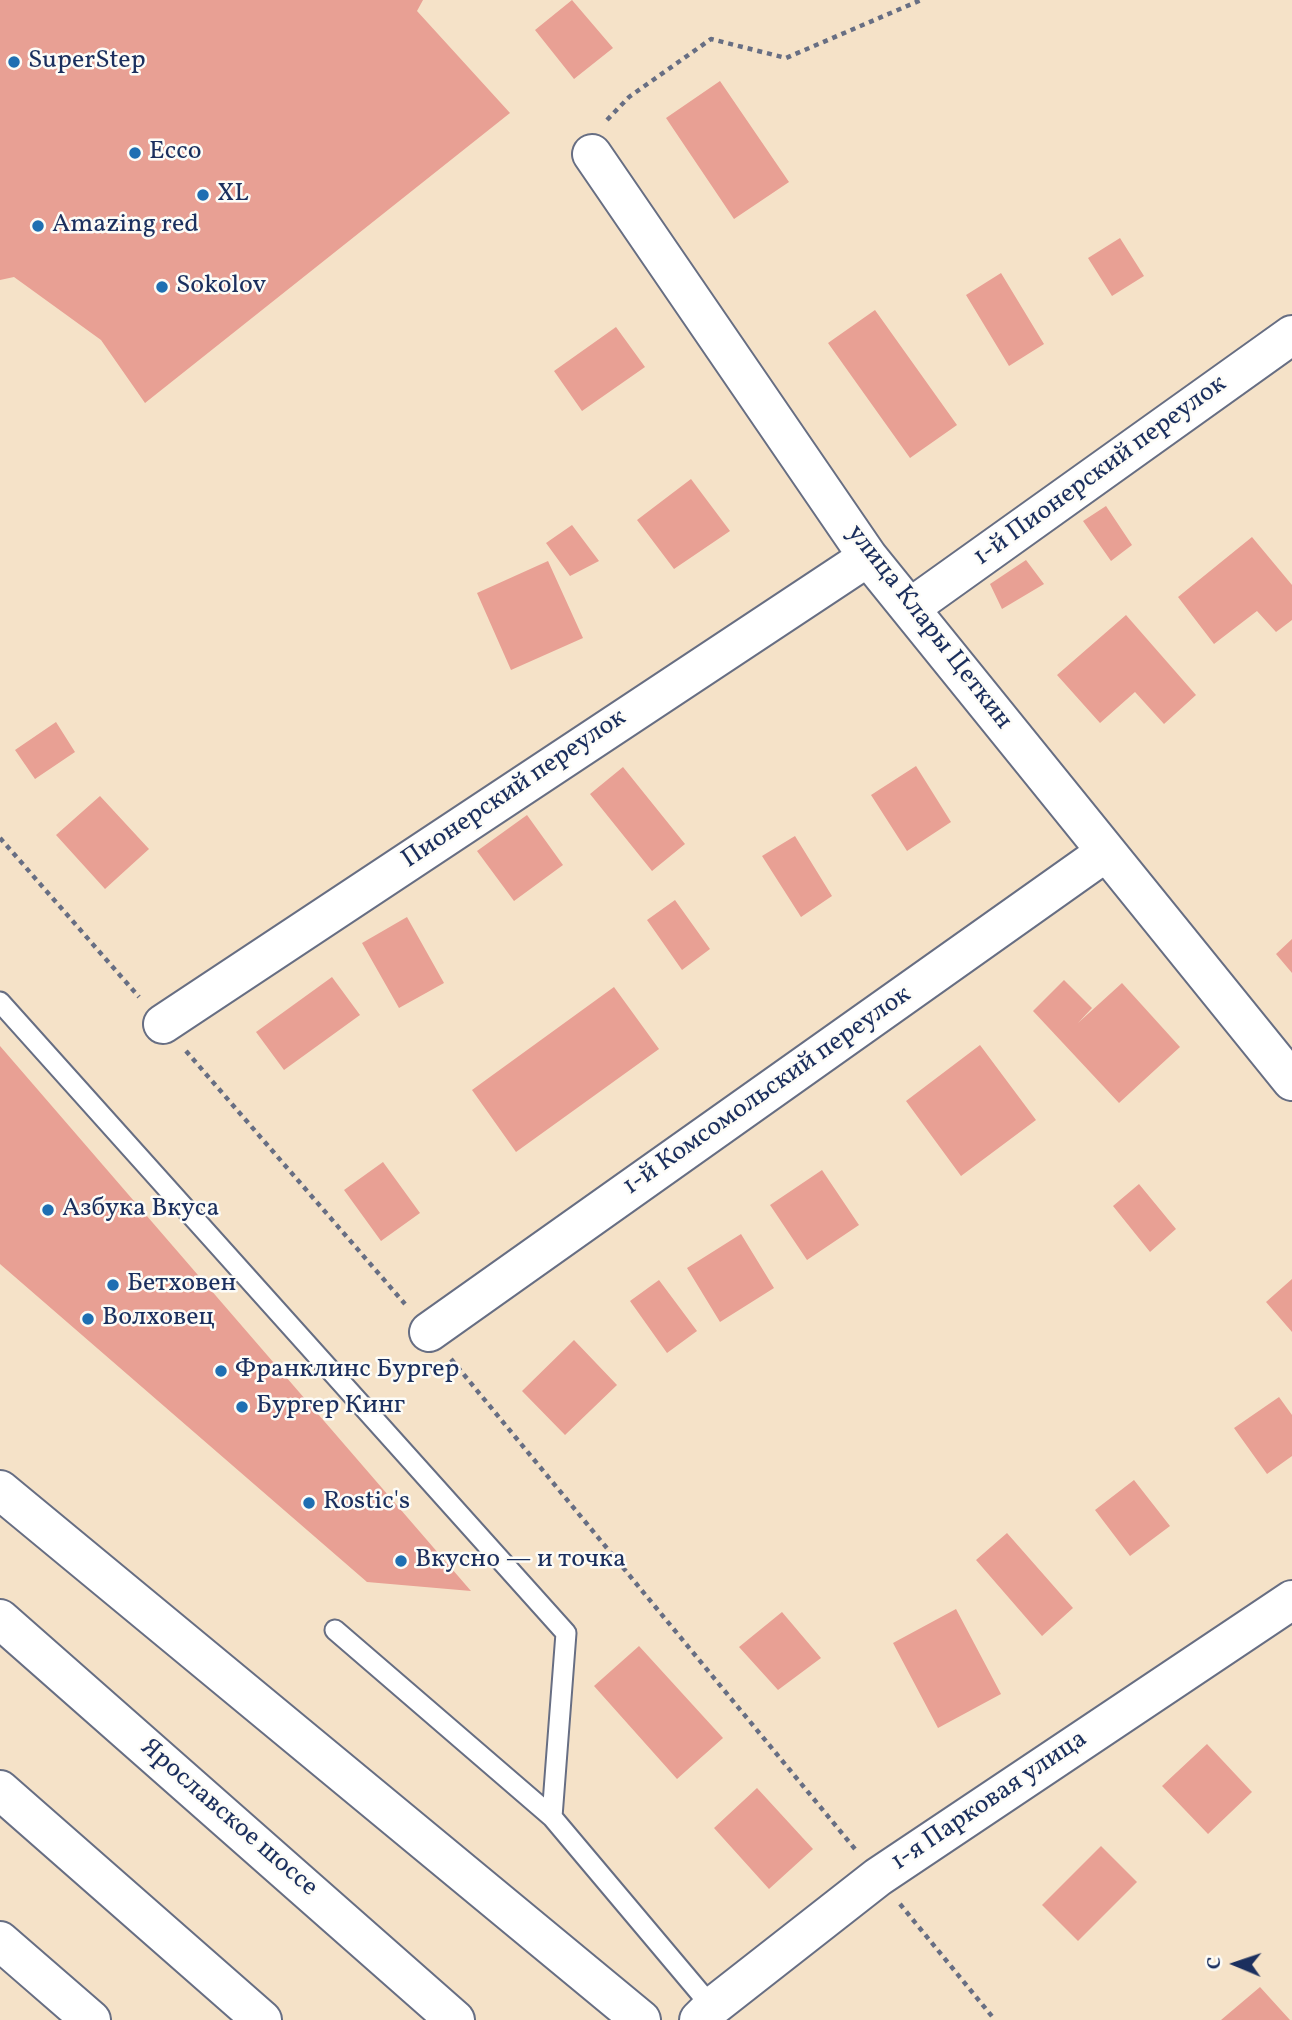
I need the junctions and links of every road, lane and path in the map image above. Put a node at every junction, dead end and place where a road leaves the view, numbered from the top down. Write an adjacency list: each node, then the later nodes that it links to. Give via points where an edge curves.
1 (921, 0): 2 (path, via 786,58 711,39 629,97 608,120)
2 (592, 155): 4 (main road, улица Клары Цеткин)
3 (1292, 335): 5 (main road, 1-й Пионерский переулок)
4 (868, 556): 5 (main road, улица Клары Цеткин); 8 (main road, Пионерский переулок)
5 (910, 608): 6 (main road, улица Клары Цеткин)
6 (1106, 852): 9 (main road, улица Клары Цеткин); 10 (main road, 1-й Комсомольский переулок)
7 (0, 1002): 16 (lane, via 566,1633)
8 (163, 1024)
9 (1292, 1082)
10 (429, 1332)
11 (0, 1490): 23 (main road)
12 (1292, 1600): 17 (main road, 1-я Парковая улица)
13 (0, 1619): 22 (main road, Ярославское шоссе)
14 (335, 1630): 16 (lane)
15 (0, 1790): 21 (main road)
16 (552, 1817): 19 (lane)
17 (878, 1877): 19 (main road, 1-я Парковая улица); 24 (path)
18 (0, 1941): 20 (main road)
19 (706, 2014)
20 (91, 2020)
21 (262, 2020)
22 (455, 2020)
23 (641, 2020)
24 (995, 2020)

